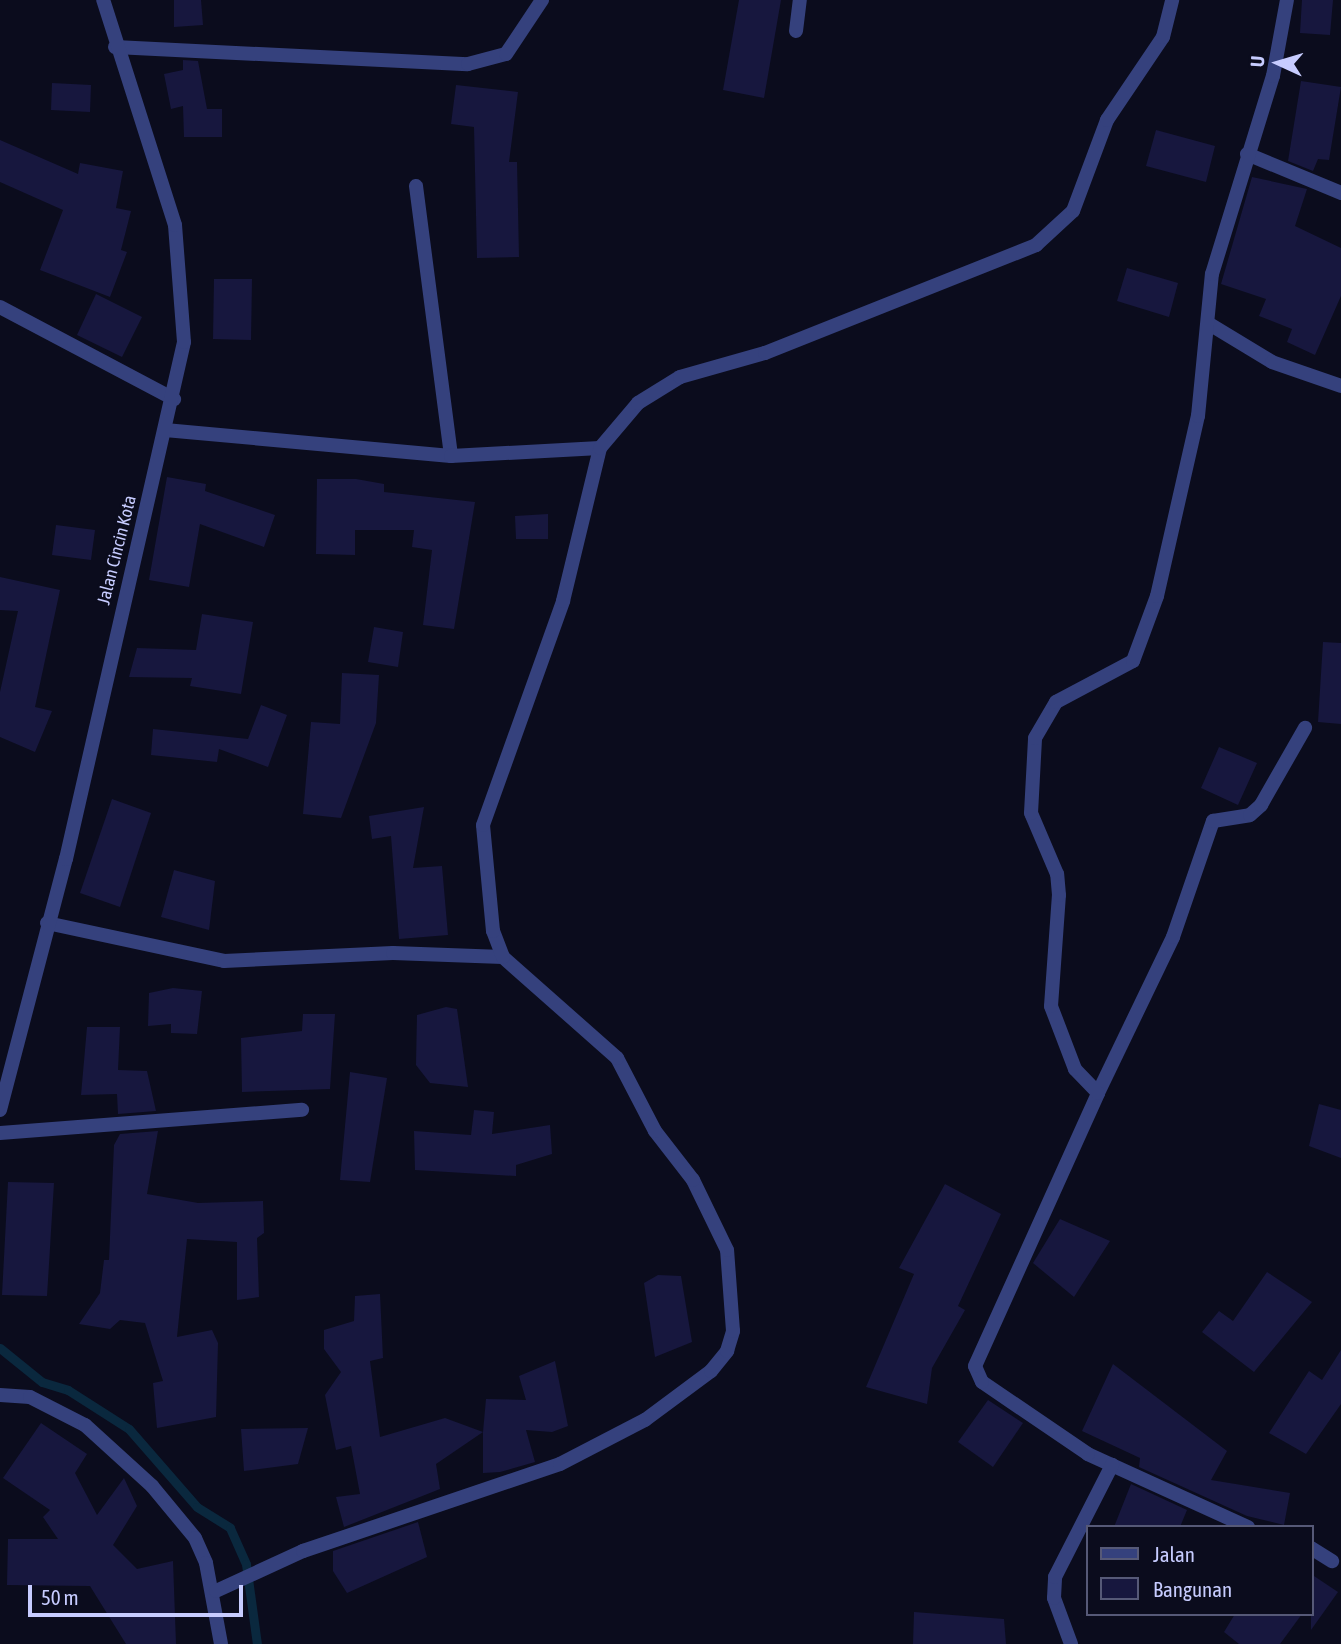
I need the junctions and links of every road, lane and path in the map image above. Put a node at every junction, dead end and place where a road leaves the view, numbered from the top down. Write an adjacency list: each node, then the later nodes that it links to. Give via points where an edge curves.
1 (103, 0): 7 (street, Jalan Cincin Kota)
2 (542, 0): 7 (street, via 506,54 468,64)
3 (800, 0): 6 (street)
4 (1172, 0): 16 (street, via 1163,37 1107,120 1073,211 1036,245 765,353 680,377 638,403)
5 (1287, 0): 8 (street, via 1273,76)
6 (796, 31)
7 (115, 47): 14 (street, Jalan Cincin Kota, via 175,225 184,342)
8 (1247, 154): 10 (street); 12 (street, via 1212,274)
9 (416, 187): 17 (street)
10 (1341, 193)
11 (0, 307): 14 (street)
12 (1211, 325): 13 (street, via 1272,362); 21 (street, via 1169,552 1138,649 1124,669 1056,702 1042,719 1031,764 1031,813 1057,874 1051,1006 1074,1069)
13 (1341, 386)
14 (174, 399): 15 (street, Jalan Cincin Kota)
15 (165, 430): 17 (street); 19 (street, Jalan Cincin Kota)
16 (600, 448): 17 (street); 20 (street, via 563,601 484,825 493,931)
17 (451, 456)
18 (1305, 728): 21 (street, via 1261,805 1250,815 1213,821 1173,937)
19 (47, 923): 20 (street, via 223,961 393,953); 22 (street, Jalan Cincin Kota)
20 (503, 957): 30 (street, via 617,1058 655,1130 693,1180 727,1250 733,1331 727,1351 711,1371 645,1420 560,1464 303,1551)
21 (1098, 1093): 26 (street, via 975,1366 982,1382)
22 (0, 1110)
23 (302, 1110): 24 (street)
24 (0, 1133)
25 (0, 1395): 30 (street, via 30,1397 106,1441 195,1538)
26 (1112, 1465): 27 (street); 32 (street, via 1055,1577 1054,1598)
27 (1244, 1525)
28 (1313, 1549): 29 (street)
29 (1332, 1561)
30 (216, 1591): 31 (street)
31 (221, 1644)
32 (1071, 1644)

